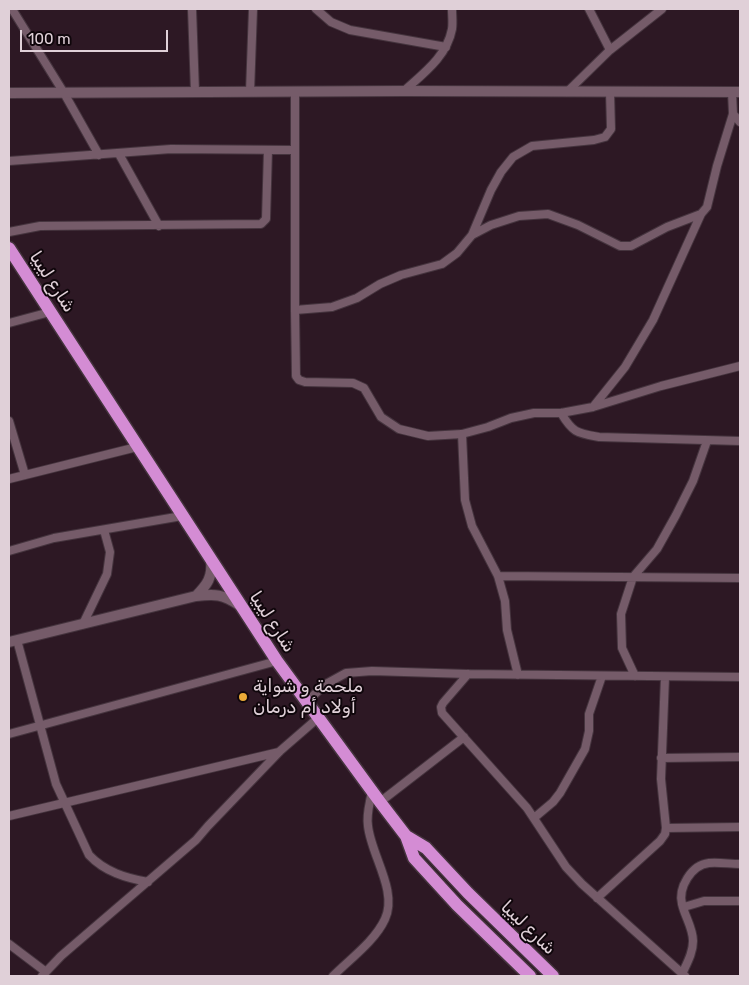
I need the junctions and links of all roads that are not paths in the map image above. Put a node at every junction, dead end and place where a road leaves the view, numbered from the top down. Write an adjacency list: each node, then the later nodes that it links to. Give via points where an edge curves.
1 (12, 9): 18 (street)
2 (192, 9): 11 (street)
3 (253, 9): 12 (street)
4 (316, 9): 8 (street, via 331,22 350,30)
5 (452, 9): 8 (street, via 452,28)
6 (589, 9): 9 (street)
7 (662, 9): 9 (street)
8 (446, 47): 10 (street, via 429,69)
9 (610, 50): 14 (street)
10 (404, 91): 13 (street); 14 (street)
11 (195, 92): 12 (street); 18 (street)
12 (250, 92): 13 (street)
13 (295, 92): 22 (street)
14 (567, 92): 15 (street)
15 (610, 92): 16 (street); 29 (street, via 612,129 605,137 532,146 513,157 491,190)
16 (736, 92): 19 (street)
17 (9, 93): 18 (street)
18 (64, 93): 24 (street)
19 (733, 114): 20 (street); 26 (street, via 707,207)
20 (740, 122)
21 (268, 150): 22 (street); 23 (street, via 171,149); 27 (street, via 264,222)
22 (295, 150): 31 (street)
23 (119, 154): 24 (street); 27 (street)
24 (99, 155): 25 (street)
25 (9, 161)
26 (701, 214): 29 (street, via 667,226 631,246 620,246 548,214 519,216); 35 (street, via 653,320 625,367)
27 (159, 226): 28 (street, via 40,226)
28 (9, 232)
29 (472, 235): 31 (street, via 457,254 442,264 401,275 332,307)
30 (9, 248): 32 (highway, شارع ليبيا)
31 (295, 310): 38 (street, via 296,376 300,380 353,382 364,388 381,417 399,429 428,436)
32 (50, 312): 33 (street); 41 (highway, شارع ليبيا)
33 (9, 323)
34 (740, 366): 35 (street)
35 (593, 407): 36 (street)
36 (561, 413): 38 (street, via 534,413); 40 (street, via 570,428 599,438)
37 (9, 421): 42 (street)
38 (462, 434): 48 (street, via 465,500 472,526)
39 (740, 440): 40 (street)
40 (707, 441): 49 (street, via 693,481 676,515 657,549)
41 (137, 447): 42 (street); 44 (highway, شارع ليبيا)
42 (25, 475): 43 (street)
43 (9, 479)
44 (182, 516): 45 (street); 47 (highway, شارع ليبيا)
45 (104, 530): 46 (street, via 54,538); 53 (street, via 110,552 107,574)
46 (9, 551)
47 (211, 560): 51 (street, via 211,577); 52 (highway, شارع ليبيا)
48 (498, 576): 49 (street); 57 (street)
49 (633, 577): 50 (street); 59 (street, via 621,614 622,648)
50 (740, 578)
51 (196, 596): 52 (street, via 219,595); 53 (street)
52 (241, 606): 55 (highway, شارع ليبيا)
53 (84, 624): 54 (street)
54 (13, 641): 64 (street)
55 (277, 661): 62 (highway, شارع ليبيا); 64 (street)
56 (468, 674): 57 (street); 62 (street, via 346,672); 66 (street, via 441,707 442,713)
57 (518, 675): 58 (street)
58 (602, 676): 59 (street); 74 (street, via 590,714 585,748 560,793)
59 (635, 676): 60 (street)
60 (665, 677): 61 (street); 68 (street)
61 (740, 677)
62 (306, 702): 63 (highway, شارع ليبيا)
63 (318, 718): 67 (street); 71 (highway, شارع ليبيا)
64 (40, 725): 65 (street); 72 (street)
65 (9, 734)
66 (464, 737): 71 (street); 74 (street)
67 (280, 751): 72 (street); 79 (street, via 196,840)
68 (662, 758): 69 (street); 76 (street)
69 (738, 758): 70 (street)
70 (740, 766)
71 (376, 797): 77 (highway, شارع ليبيا); 86 (street, via 368,812 368,826 387,889 388,907 384,921 370,939)
72 (64, 804): 73 (street); 79 (street, via 89,855 98,864 128,878)
73 (9, 816)
74 (534, 818): 80 (street, via 566,867)
75 (740, 827): 76 (street)
76 (666, 828): 80 (street, via 660,841)
77 (406, 836): 87 (highway, via 414,858); 88 (highway, شارع ليبيا, via 426,848)
78 (740, 864): 82 (street, via 708,863 701,866 684,884 681,894)
79 (148, 882): 84 (street)
80 (597, 898): 85 (street)
81 (740, 901): 82 (street, via 704,901)
82 (684, 908): 85 (street, via 693,943)
83 (9, 944): 84 (street)
84 (44, 974)
85 (683, 975)
86 (333, 976)
87 (530, 976)
88 (553, 976)

